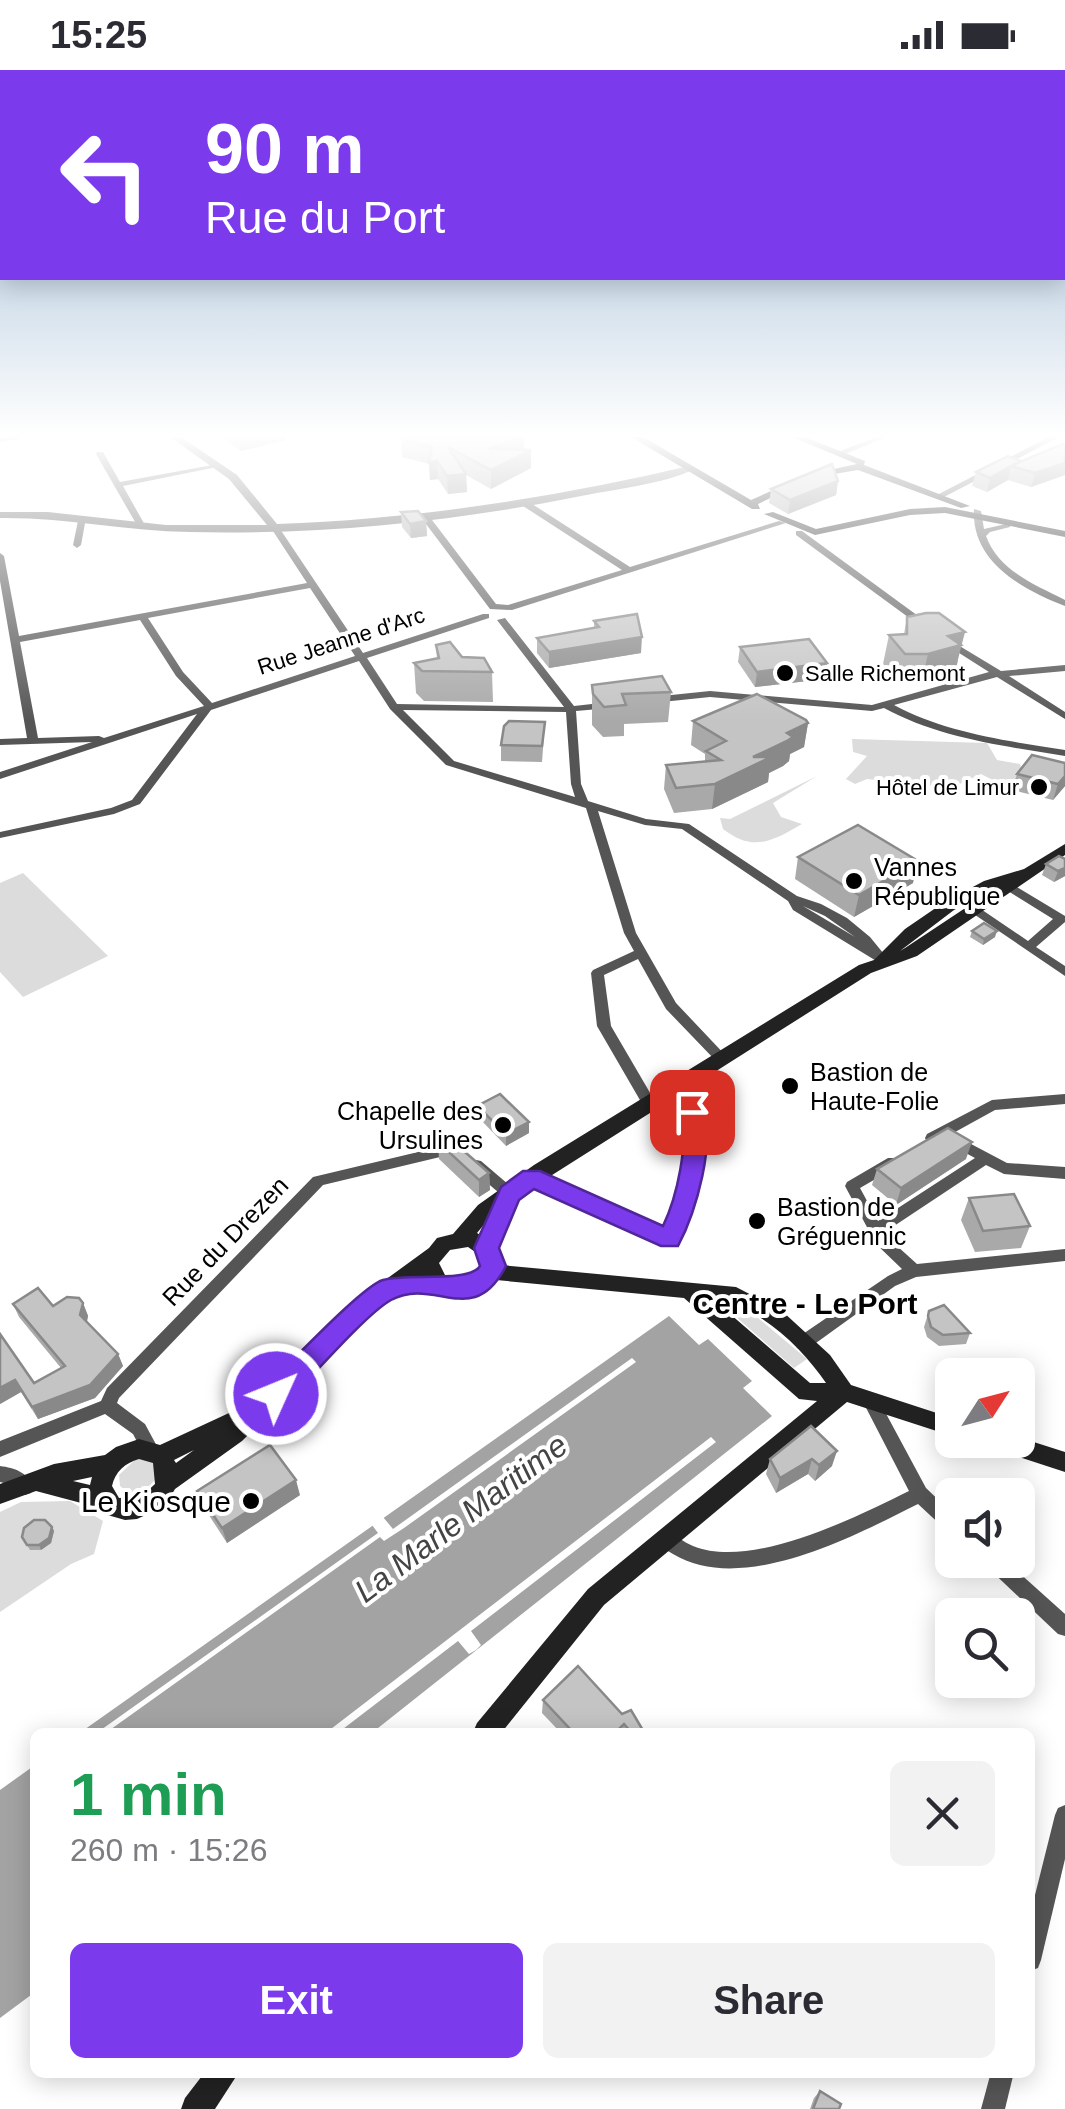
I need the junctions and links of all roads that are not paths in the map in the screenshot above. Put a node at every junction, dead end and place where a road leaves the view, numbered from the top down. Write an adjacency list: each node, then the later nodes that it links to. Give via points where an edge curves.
1 (79, 532): 10 (street)
2 (278, 532): 13 (street)
3 (435, 532): 16 (street)
4 (570, 532): 12 (street)
5 (751, 532): 12 (street)
6 (799, 532): 22 (street)
7 (979, 532): 9 (street)
8 (989, 532): 9 (street)
9 (980, 536): 14 (street, via 992,560)
10 (77, 545)
11 (0, 556): 19 (street)
12 (630, 571): 15 (street)
13 (311, 584): 17 (street); 20 (street)
14 (1065, 603)
15 (509, 608): 16 (street); 18 (street, via 512,615)
16 (489, 612): 18 (street); 20 (street, Rue Jeanne d'Arc)
17 (142, 616): 19 (street); 25 (street, via 179,674)
18 (502, 620): 28 (street)
19 (15, 640): 33 (street)
20 (361, 655): 25 (street, Rue Jeanne d'Arc); 27 (street)
21 (1065, 668): 22 (street)
22 (996, 675): 26 (street); 29 (street)
23 (636, 702): 26 (street, via 710,694)
24 (617, 704): 28 (street)
25 (210, 705): 30 (street, Rue Jeanne d'Arc); 31 (street)
26 (887, 705): 35 (street, via 909,718 990,741)
27 (394, 707): 28 (street); 38 (street, via 450,763)
28 (571, 709): 37 (street)
29 (1065, 716)
30 (166, 718): 31 (street); 32 (street, Rue Jeanne d'Arc)
31 (190, 728): 40 (street, via 136,802)
32 (105, 739): 33 (street); 36 (street, Rue Jeanne d'Arc)
33 (34, 740): 34 (street)
34 (0, 742)
35 (1065, 752)
36 (0, 776)
37 (576, 784): 38 (street); 39 (street)
38 (539, 790): 39 (street)
39 (588, 806): 46 (street, via 622,915); 47 (street, via 690,828 862,937)
40 (0, 834)
41 (1065, 848): 42 (main road)
42 (1026, 873): 43 (main road); 44 (main road, via 1003,877)
43 (1012, 888): 44 (main road); 45 (street, via 1061,920)
44 (969, 907): 45 (street); 47 (main road, via 900,939)
45 (1029, 946): 48 (street)
46 (642, 952): 49 (street, via 672,1006); 52 (street, via 597,973 604,1026)
47 (882, 959): 49 (main road)
48 (1065, 972)
49 (721, 1058): 50 (main road)
50 (668, 1091): 52 (main road); 56 (street, via 692,1112 696,1126 681,1215 670,1239)
51 (1065, 1099): 53 (street, via 992,1105)
52 (649, 1103): 56 (main road)
53 (942, 1132): 54 (street); 58 (street, via 852,1186)
54 (983, 1160): 55 (street); 58 (street)
55 (1065, 1173)
56 (532, 1178): 57 (main road)
57 (510, 1194): 59 (main road, via 485,1210); 60 (main road); 72 (street, Rue du Drezen, via 454,1146 318,1182 113,1393)
58 (875, 1231): 63 (street)
59 (462, 1238): 60 (main road); 61 (main road)
60 (486, 1248): 64 (main road)
61 (432, 1255): 65 (main road, via 430,1270); 67 (main road)
62 (1065, 1255): 63 (street)
63 (914, 1271): 68 (street)
64 (491, 1272): 65 (main road, via 468,1289); 66 (main road)
65 (440, 1284): 67 (main road)
66 (687, 1288): 68 (main road, via 736,1295 774,1316); 69 (main road)
67 (386, 1289): 73 (main road)
68 (803, 1343): 70 (main road)
69 (806, 1392): 70 (main road); 75 (main road)
70 (844, 1392): 71 (main road); 75 (main road)
71 (870, 1400): 74 (main road); 85 (street)
72 (108, 1406): 76 (street); 77 (street, via 140,1429)
73 (260, 1409): 77 (main road, via 198,1442); 82 (main road)
74 (935, 1421)
75 (807, 1424): 88 (main road)
76 (0, 1449)
77 (156, 1452): 80 (main road, via 128,1452); 82 (main road)
78 (1035, 1452): 79 (main road)
79 (1065, 1462)
80 (109, 1464): 83 (main road); 86 (main road, via 100,1488)
81 (0, 1474): 83 (street)
82 (168, 1482): 86 (main road, via 161,1496 137,1511 124,1512)
83 (32, 1484): 84 (main road); 86 (main road)
84 (0, 1494)
85 (920, 1494): 87 (street); 88 (street, via 794,1550 706,1557 678,1551)
86 (104, 1499)
87 (935, 1508)
88 (665, 1539): 91 (main road, via 596,1597)
89 (1012, 1578): 90 (street)
90 (1065, 1627)
91 (489, 1728)
92 (1065, 1815): 93 (street)
93 (1035, 1939)
94 (219, 2078): 96 (main road)
95 (1002, 2078): 97 (street)
96 (196, 2109)
97 (994, 2109)

